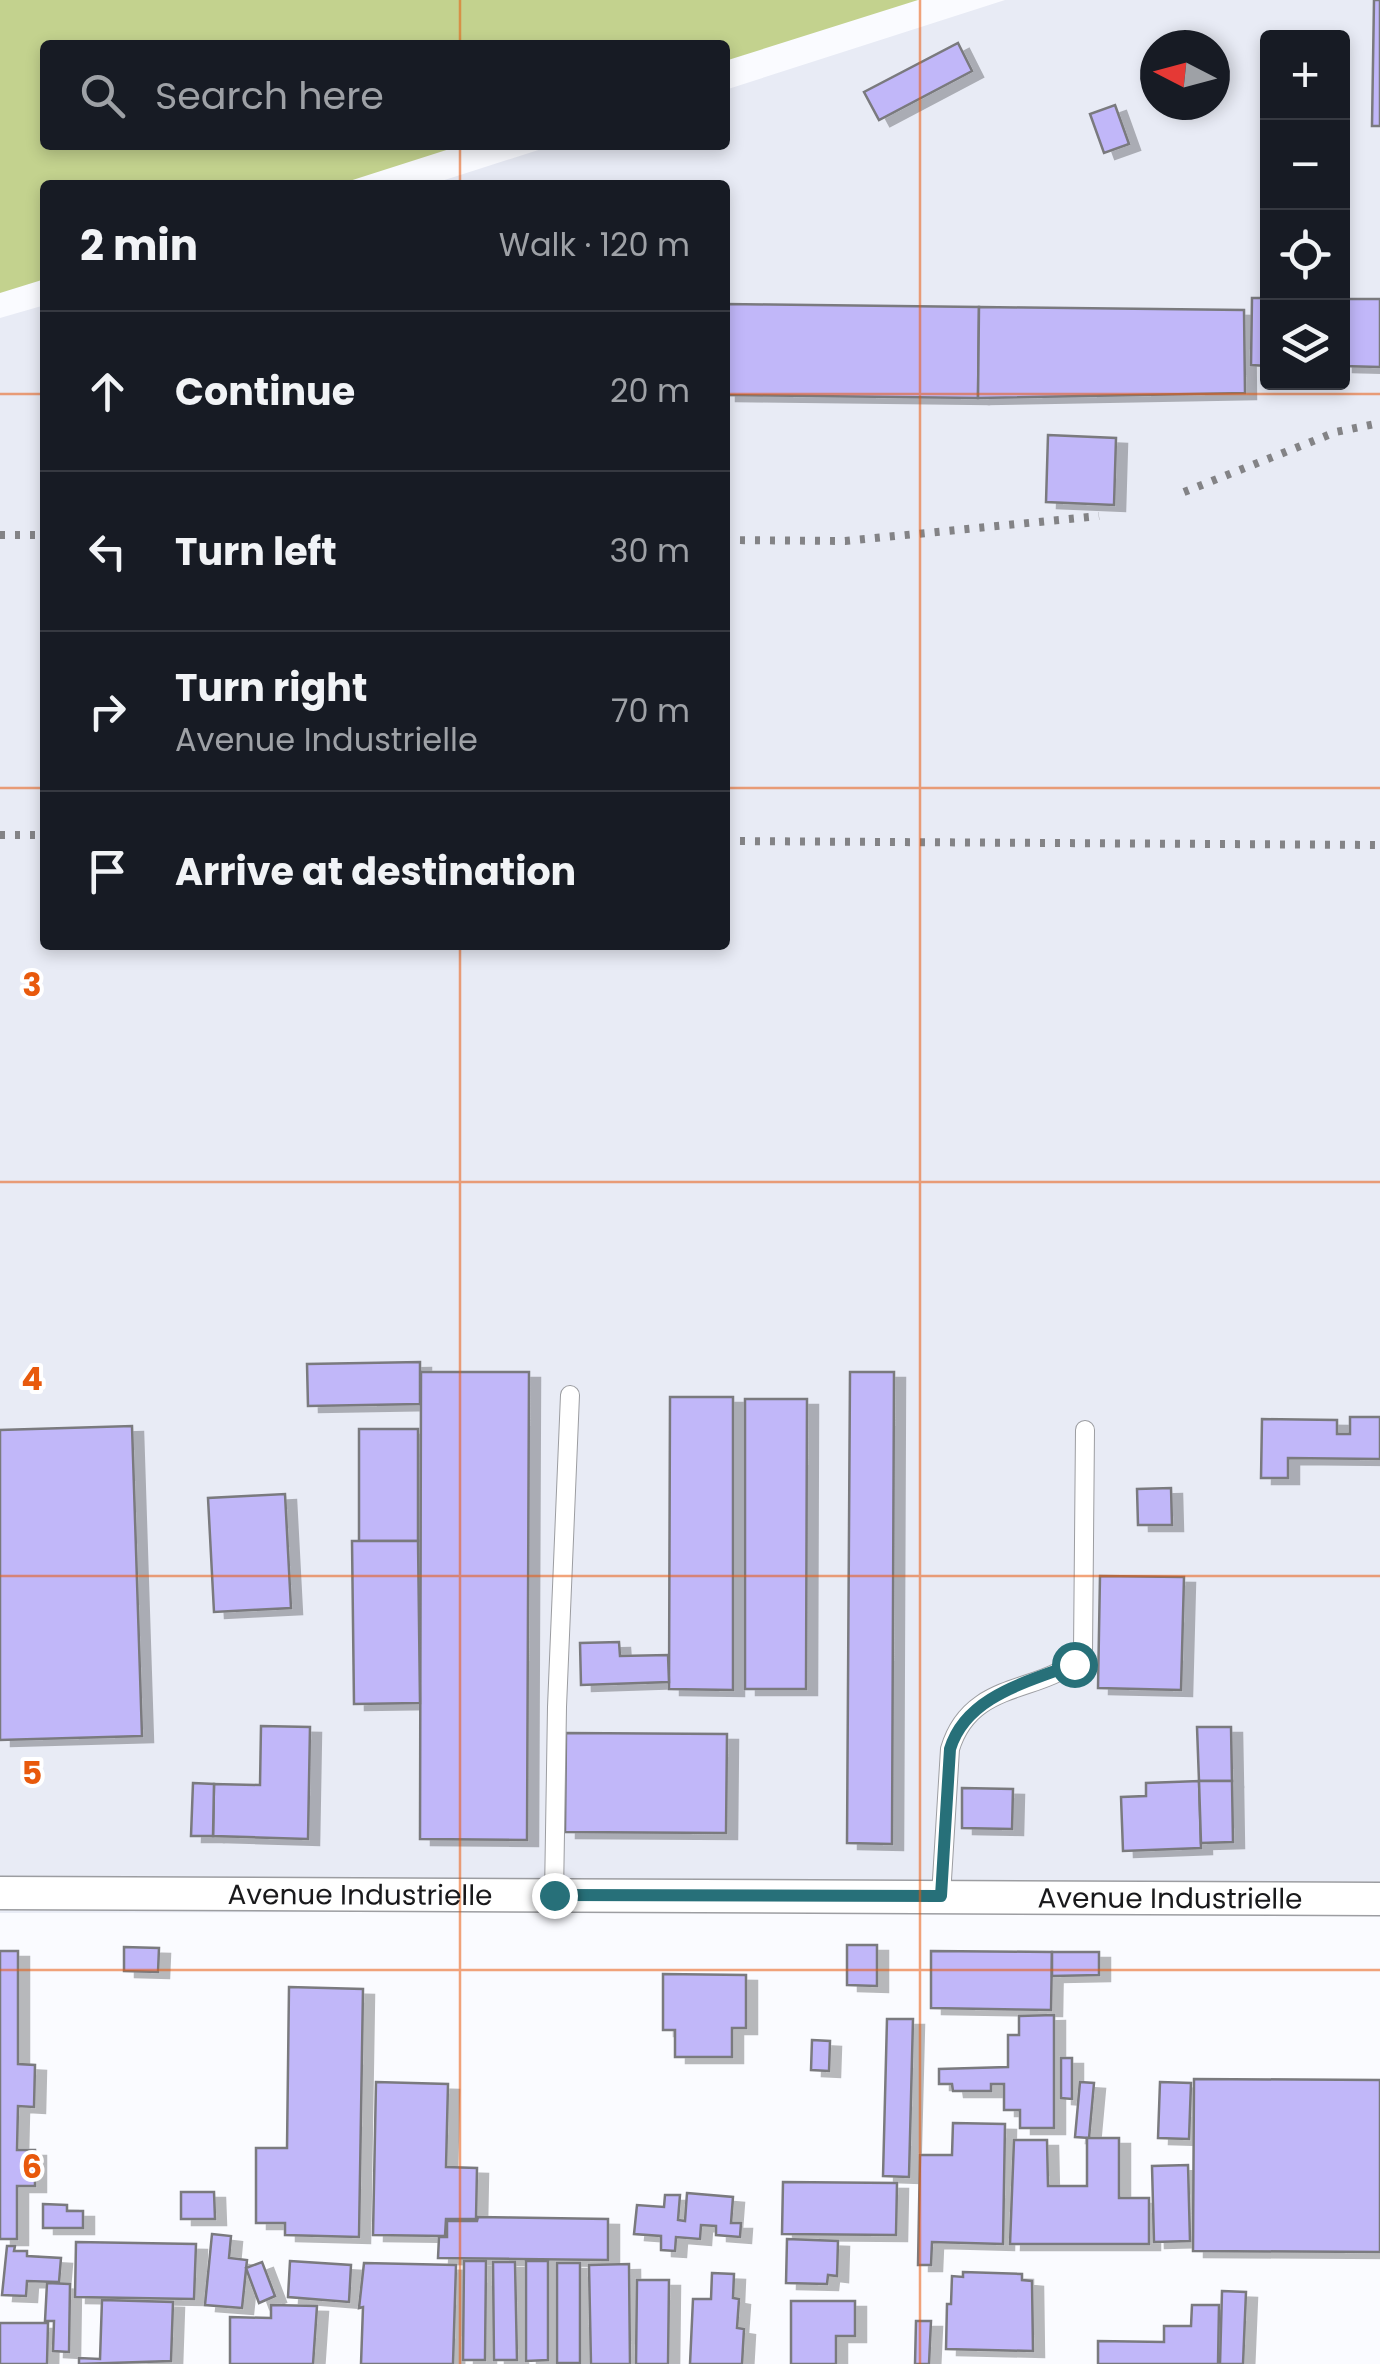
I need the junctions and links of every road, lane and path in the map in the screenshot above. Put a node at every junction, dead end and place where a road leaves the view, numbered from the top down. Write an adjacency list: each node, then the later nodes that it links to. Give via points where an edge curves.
1 (570, 1395): 4 (lane)
2 (1085, 1430): 5 (lane, via 1083,1652 1074,1664 969,1713 956,1730)
3 (0, 1893): 4 (street, Avenue Industrielle)
4 (554, 1895): 5 (street, Avenue Industrielle)
5 (941, 1896): 6 (street, Avenue Industrielle)
6 (1380, 1899)

